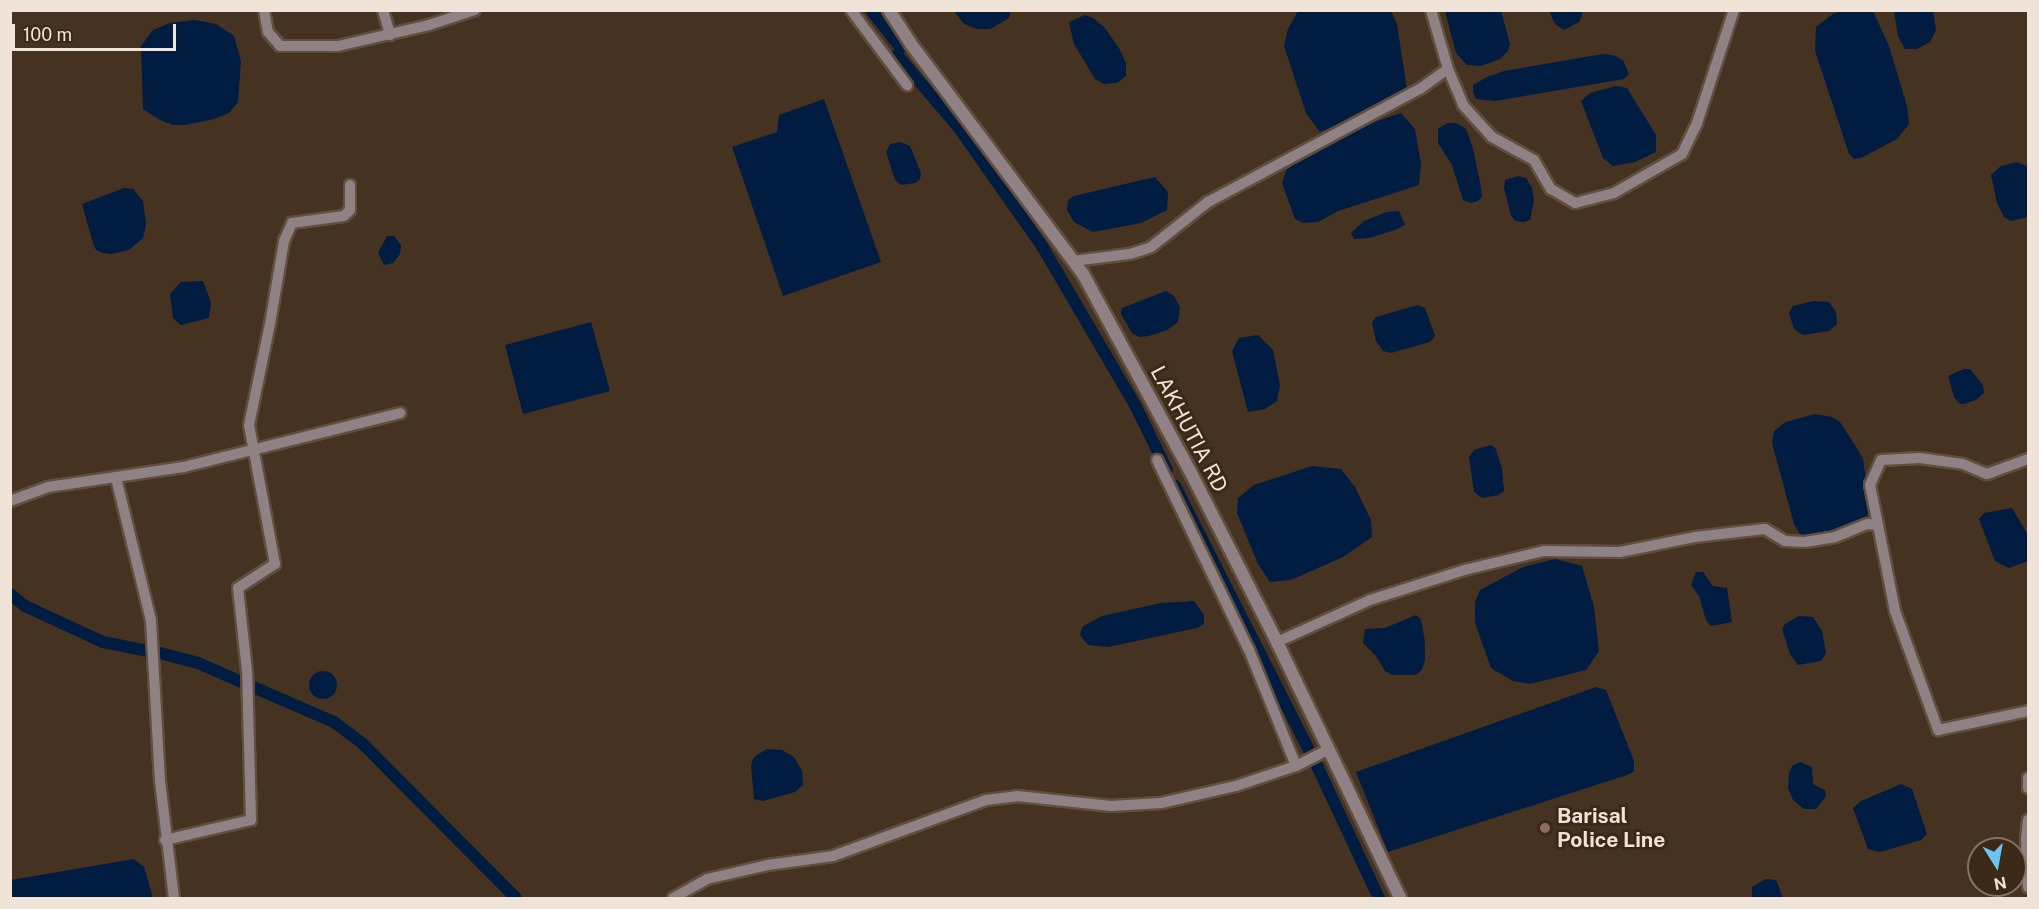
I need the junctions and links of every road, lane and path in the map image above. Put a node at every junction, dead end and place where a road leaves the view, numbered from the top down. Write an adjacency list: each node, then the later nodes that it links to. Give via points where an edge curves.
1 (264, 10): 8 (street, via 268,32 280,46 338,46)
2 (383, 10): 8 (street)
3 (475, 10): 8 (street)
4 (851, 10): 10 (street)
5 (889, 10): 12 (street, LAKHUTIA RD)
6 (1431, 10): 9 (street)
7 (1734, 10): 9 (street, via 1683,154 1614,194 1575,203 1551,189 1534,160 1492,137 1464,105)
8 (390, 35)
9 (1448, 69): 12 (street, via 1420,90 1208,202 1151,247 1130,254)
10 (907, 85)
11 (350, 185): 14 (street, via 350,210 344,216 292,223 284,241 249,425)
12 (1072, 261): 20 (street, LAKHUTIA RD, via 1083,274 1190,471)
13 (400, 413): 14 (street)
14 (255, 450): 17 (street); 27 (street, via 274,564 238,588 247,671 251,820)
15 (2028, 459): 19 (street, via 1987,474 1963,464 1920,458 1881,460 1870,485)
16 (1157, 460): 23 (street, via 1249,650)
17 (116, 478): 18 (street, via 48,487); 27 (street, via 151,621)
18 (10, 501)
19 (1878, 525): 20 (street, via 1868,524 1835,537 1805,542 1785,541 1765,529 1695,537 1620,552 1544,551 1464,570 1370,600); 21 (street, via 1895,611 1938,730)
20 (1277, 642): 22 (street, LAKHUTIA RD)
21 (2028, 711)
22 (1329, 749): 23 (street); 31 (street, LAKHUTIA RD)
23 (1296, 765): 30 (street, via 1236,786 1161,803 1111,806 1017,796 986,800 833,856 707,879)
24 (2028, 778): 25 (street)
25 (2028, 788)
26 (2028, 820): 28 (street)
27 (165, 840): 29 (street)
28 (2028, 887)
29 (174, 898)
30 (673, 898)
31 (1400, 898)

